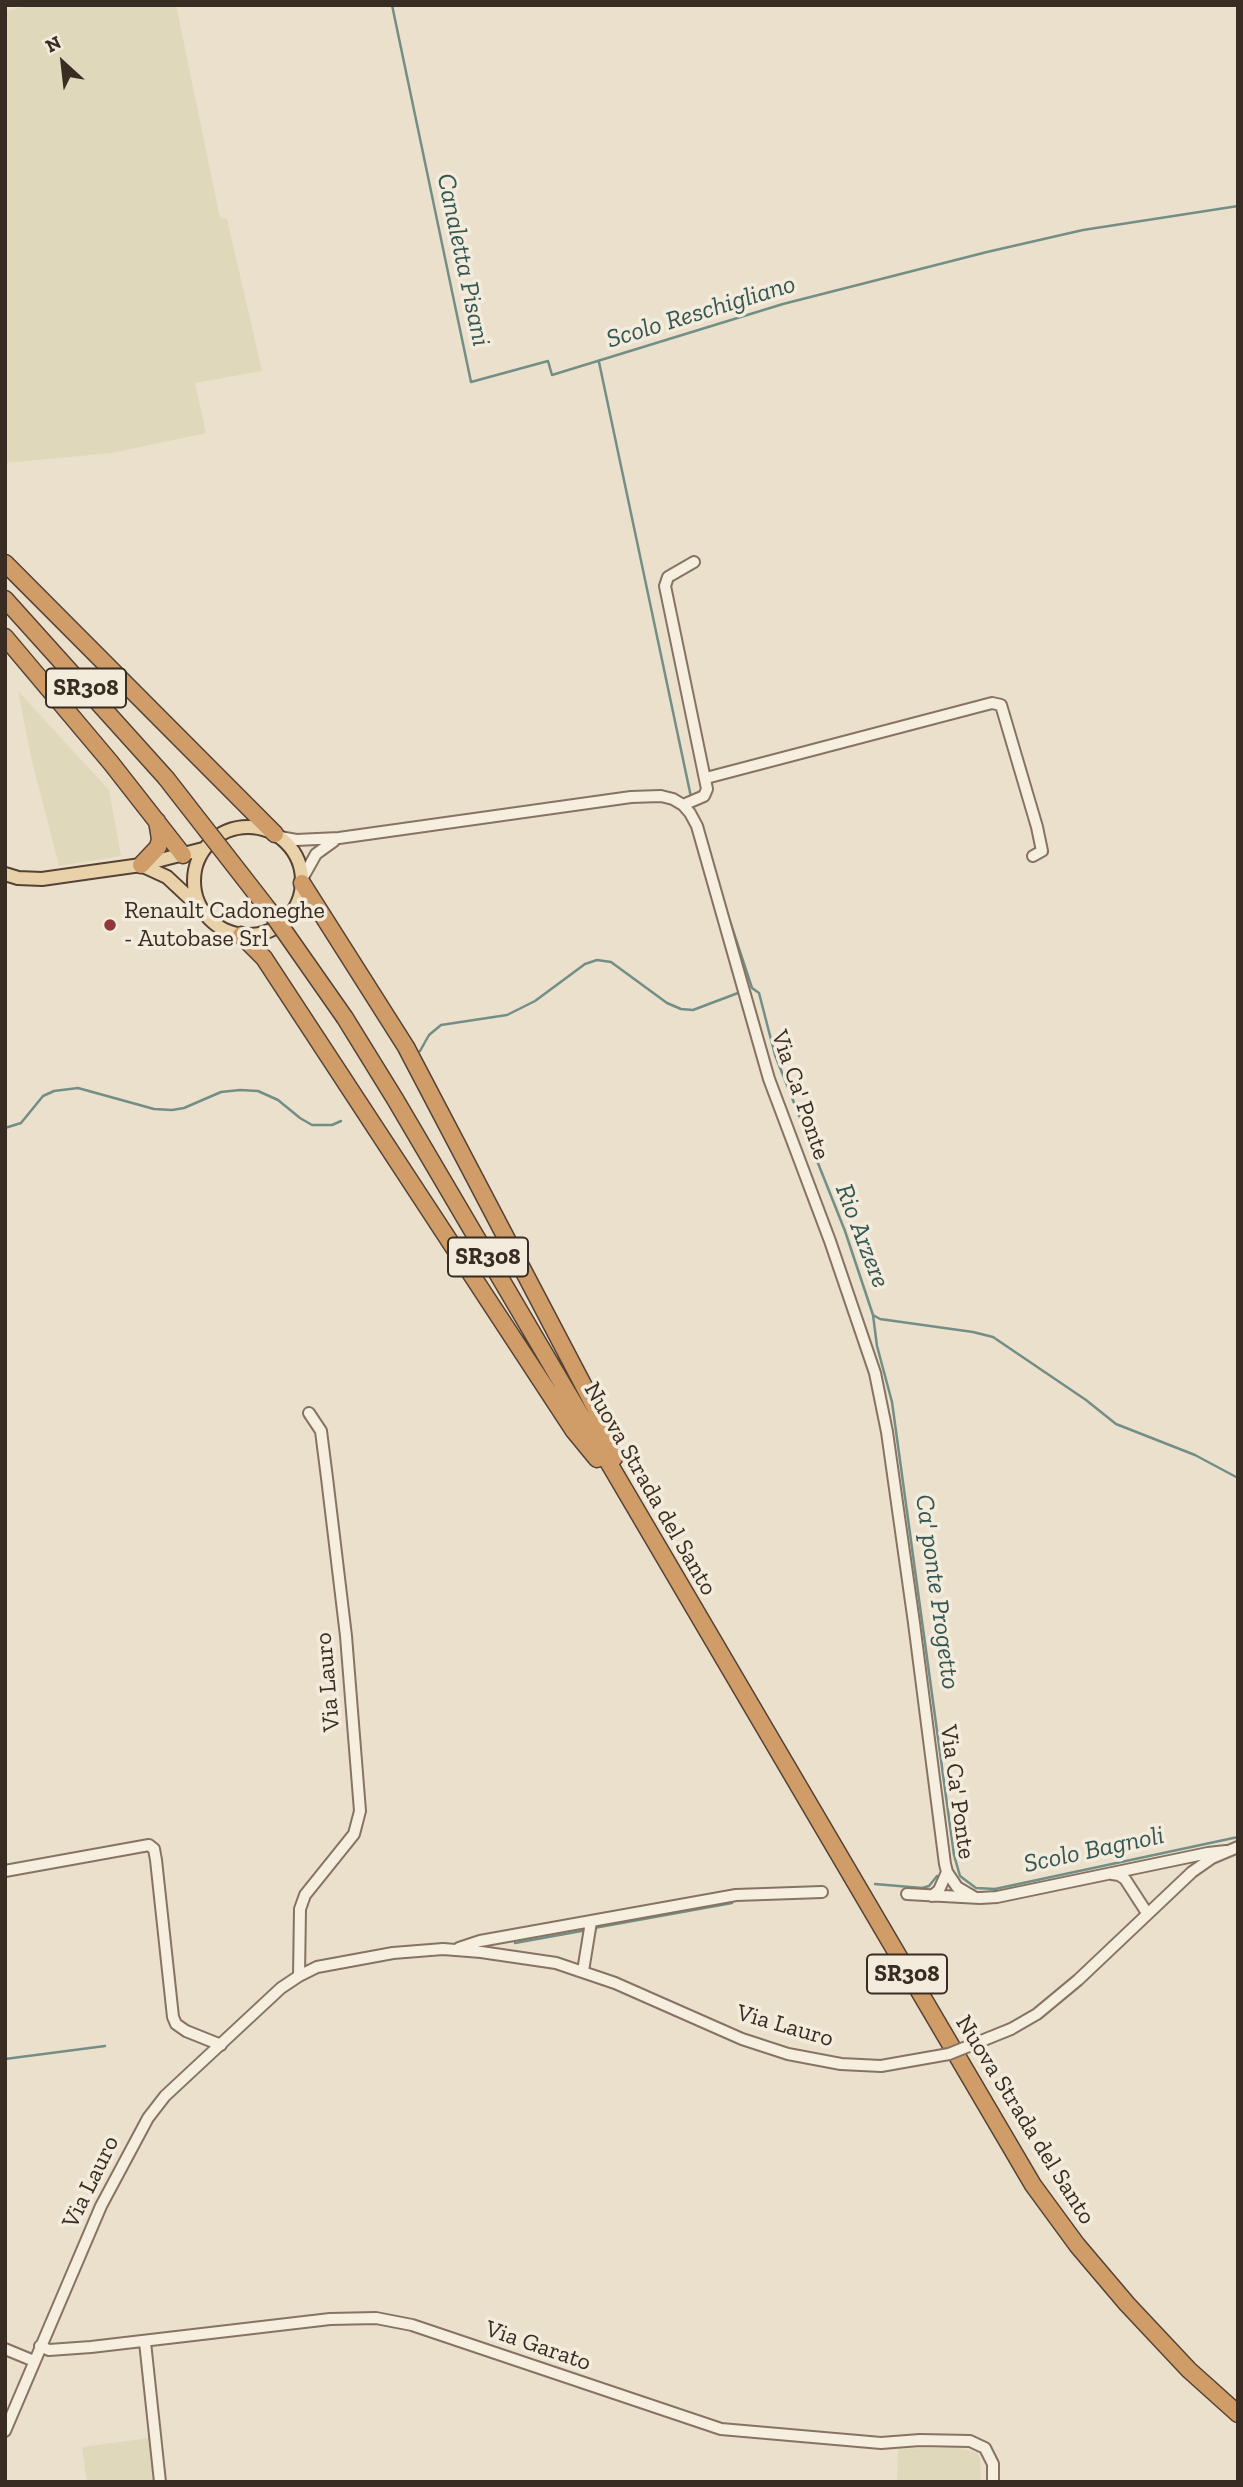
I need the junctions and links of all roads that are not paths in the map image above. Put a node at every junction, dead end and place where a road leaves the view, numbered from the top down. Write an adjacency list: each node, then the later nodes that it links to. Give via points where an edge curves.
1 (694, 562): 5 (street, via 668,577 664,586)
2 (5, 564): 8 (highway)
3 (5, 598): 20 (highway, Nuova Strada del Santo / SR308, bridge, via 166,778 250,884 345,1018)
4 (5, 638): 7 (highway)
5 (706, 778): 6 (street, via 704,796); 12 (street, via 992,703 1001,705 1042,851)
6 (683, 804): 9 (street, via 661,796 631,797); 24 (street, Via Ca' Ponte, via 697,826 769,1079 875,1373)
7 (157, 821): 11 (highway); 13 (highway, via 158,847)
8 (277, 835): 9 (street, via 296,840); 10 (main road, via 250,826 236,828 212,839); 16 (main road, via 296,855)
9 (339, 838): 16 (street, via 316,854)
10 (203, 849): 11 (main road); 15 (main road)
11 (183, 855): 13 (main road); 15 (main road)
12 (1033, 856)
13 (141, 865): 14 (main road, via 42,878); 17 (main road, via 167,877)
14 (5, 874)
15 (193, 875): 17 (main road)
16 (302, 881): 18 (main road, via 295,907 278,926); 20 (highway, via 406,1047 478,1182 600,1417)
17 (201, 909): 18 (main road, via 222,929)
18 (241, 935): 20 (highway, via 264,958 300,1011 574,1431)
19 (309, 1413): 34 (street, Via Lauro, via 321,1431 346,1636 360,1811 354,1835 305,1895 300,1909)
20 (628, 1496): 40 (highway, Nuova Strada del Santo / SR308, via 1033,2185 1127,2304)
21 (1238, 1847): 22 (street)
22 (1226, 1851): 25 (street); 30 (street, Via Lauro, via 1192,1872)
23 (5, 1871): 35 (street, via 149,1845 154,1849 173,2017 186,2031)
24 (947, 1872): 28 (street); 29 (street, Via Ca' Ponte, via 957,1887)
25 (1109, 1873): 29 (street, via 997,1897); 30 (street, via 1125,1879)
26 (822, 1892): 31 (street, Via Lauro, via 736,1895)
27 (907, 1894): 28 (street)
28 (932, 1896): 29 (street)
29 (974, 1897)
30 (1147, 1913): 33 (street, Via Lauro, bridge, via 1037,2014 949,2054 881,2066 788,2054)
31 (591, 1922): 32 (street, Via Lauro); 33 (street)
32 (457, 1949): 33 (street, Via Lauro); 34 (street, Via Lauro, via 341,1961)
33 (583, 1971)
34 (299, 1976): 35 (street, Via Lauro)
35 (220, 2045): 37 (street, Via Lauro, via 165,2096 142,2127 101,2206)
36 (145, 2342): 37 (street, Via Garato); 42 (street); 43 (street, Via Garato, via 330,2319 376,2318 412,2325 721,2428 881,2443 970,2441 985,2448 993,2464)
37 (40, 2347): 39 (street, Via Lauro)
38 (5, 2349): 39 (street)
39 (34, 2361): 41 (street, Via Lauro)
40 (1238, 2414)
41 (5, 2431)
42 (160, 2482)
43 (993, 2482)

